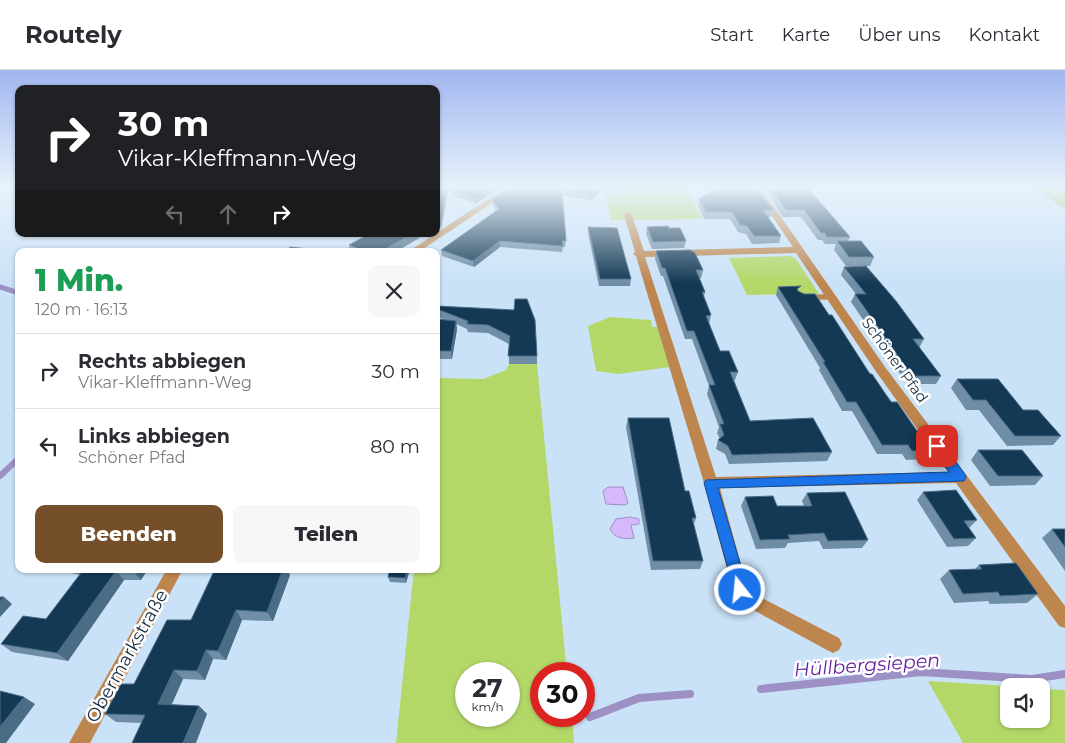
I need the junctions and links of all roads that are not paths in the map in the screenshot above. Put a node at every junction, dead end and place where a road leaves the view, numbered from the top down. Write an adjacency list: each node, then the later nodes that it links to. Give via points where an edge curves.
1 (463, 219): 4 (street)
2 (629, 219): 8 (street)
3 (777, 219): 7 (street, Schöner Pfad)
4 (440, 234)
5 (436, 237): 6 (street)
6 (419, 248)
7 (797, 250): 8 (street); 9 (street, Schöner Pfad)
8 (638, 254): 12 (street)
9 (831, 297): 10 (lane); 11 (street, Schöner Pfad)
10 (801, 298)
11 (960, 477): 12 (street); 14 (street, Schöner Pfad)
12 (711, 483): 15 (street, via 740,590 745,596)
13 (173, 573): 16 (street, Obermarkstraße)
14 (1065, 620)
15 (833, 644)
16 (79, 743)

